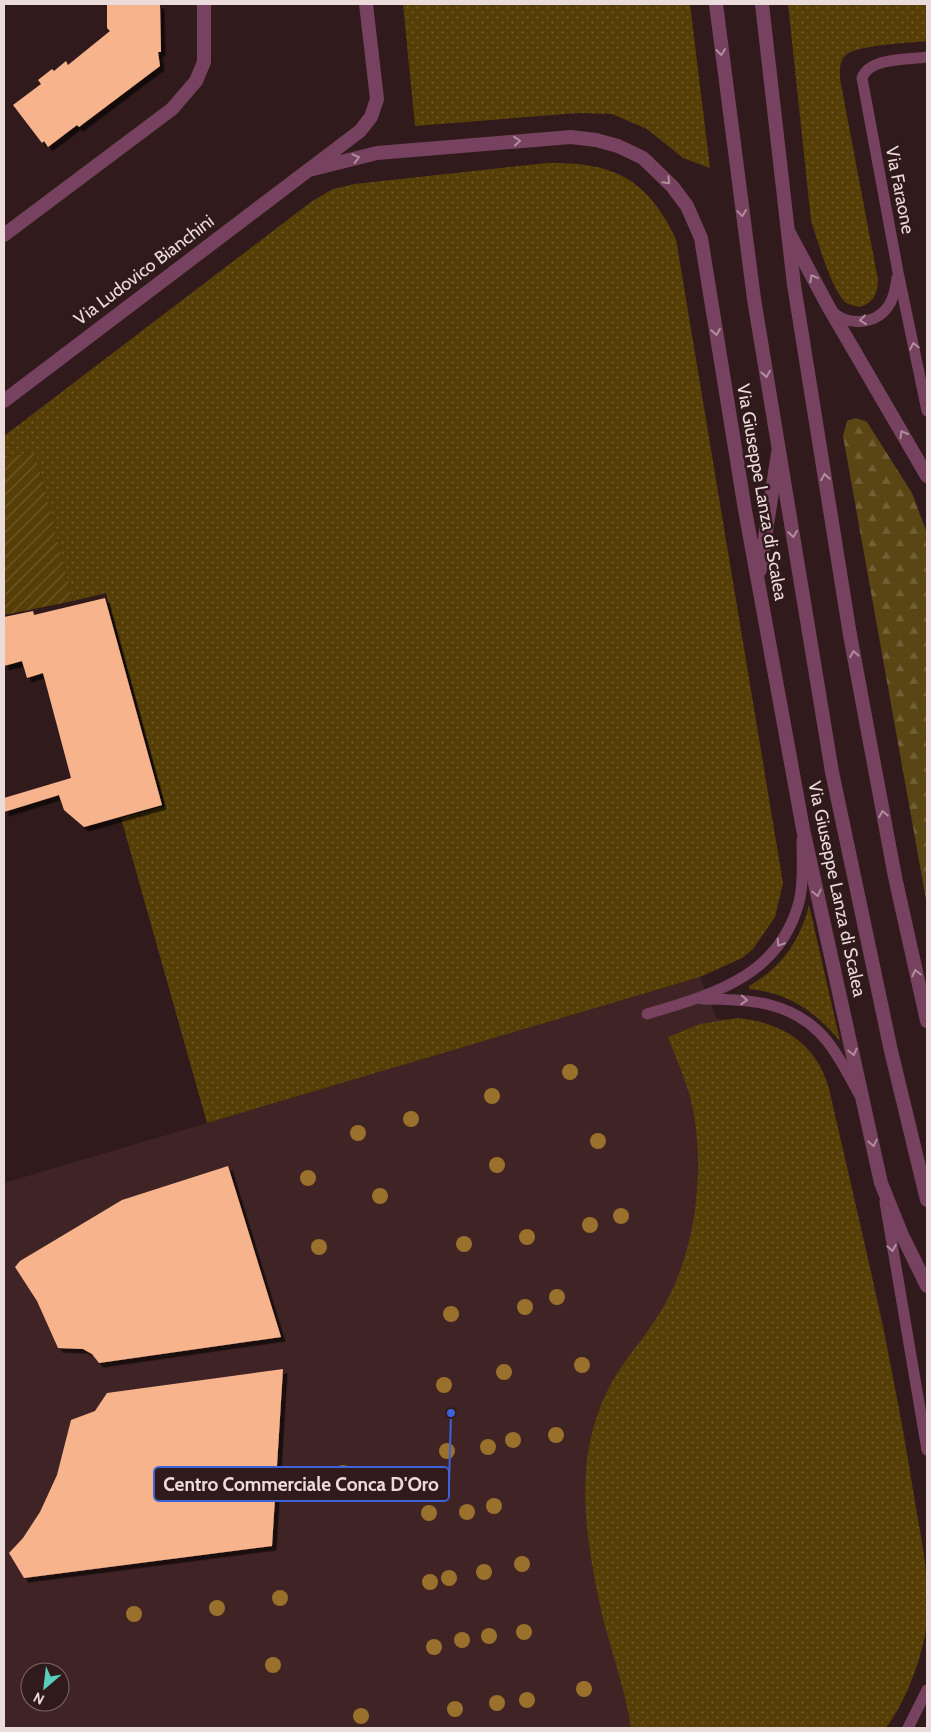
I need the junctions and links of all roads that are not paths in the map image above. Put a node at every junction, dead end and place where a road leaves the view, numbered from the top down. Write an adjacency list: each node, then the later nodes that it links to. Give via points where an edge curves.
1 (204, 4): 8 (street, via 204,62 196,81 172,109)
2 (366, 4): 6 (street, Via Ludovico Bianchini, via 377,100 360,131)
3 (716, 4): 13 (street, Via Giuseppe Lanza di Scalea, one-way to 13, via 752,281)
4 (762, 4): 7 (street)
5 (927, 57): 9 (lane, Via Faraone, via 873,65 862,78)
6 (309, 170): 11 (street, Via Ludovico Bianchini); 15 (street, Via Giuseppe Lanza di Scalea, one-way to 15, via 376,153 571,137 618,146 643,158 682,199 701,238)
7 (787, 229): 10 (street, one-way to 7); 19 (street, one-way to 7, via 895,876 850,635)
8 (4, 235)
9 (898, 272): 10 (lane, one-way to 10, via 893,298 882,314 869,320 847,320 840,318); 12 (lane, Via Faraone, one-way to 9)
10 (828, 306): 14 (street, one-way to 10)
11 (4, 401)
12 (927, 411)
13 (779, 450): 15 (street); 22 (street, Via Giuseppe Lanza di Scalea, one-way to 22, via 834,781 891,1051)
14 (927, 476)
15 (758, 581): 16 (street, Via Giuseppe Lanza di Scalea)
16 (803, 829): 17 (lane, one-way to 17, via 799,900 790,927 778,948 736,982); 20 (street, Via Giuseppe Lanza di Scalea, one-way to 20)
17 (695, 1000): 18 (lane); 20 (lane, one-way to 20, via 745,999 767,1003 803,1020 827,1041)
18 (647, 1014)
19 (927, 1021)
20 (864, 1103): 21 (street, Via Giuseppe Lanza di Scalea, one-way to 21)
21 (882, 1183): 23 (street, Via Giuseppe Lanza di Scalea, via 902,1236); 24 (lane, Via Giuseppe Lanza di Scalea, one-way to 24)
22 (927, 1200)
23 (927, 1286)
24 (927, 1450)
25 (927, 1690): 26 (lane)
26 (908, 1728)

